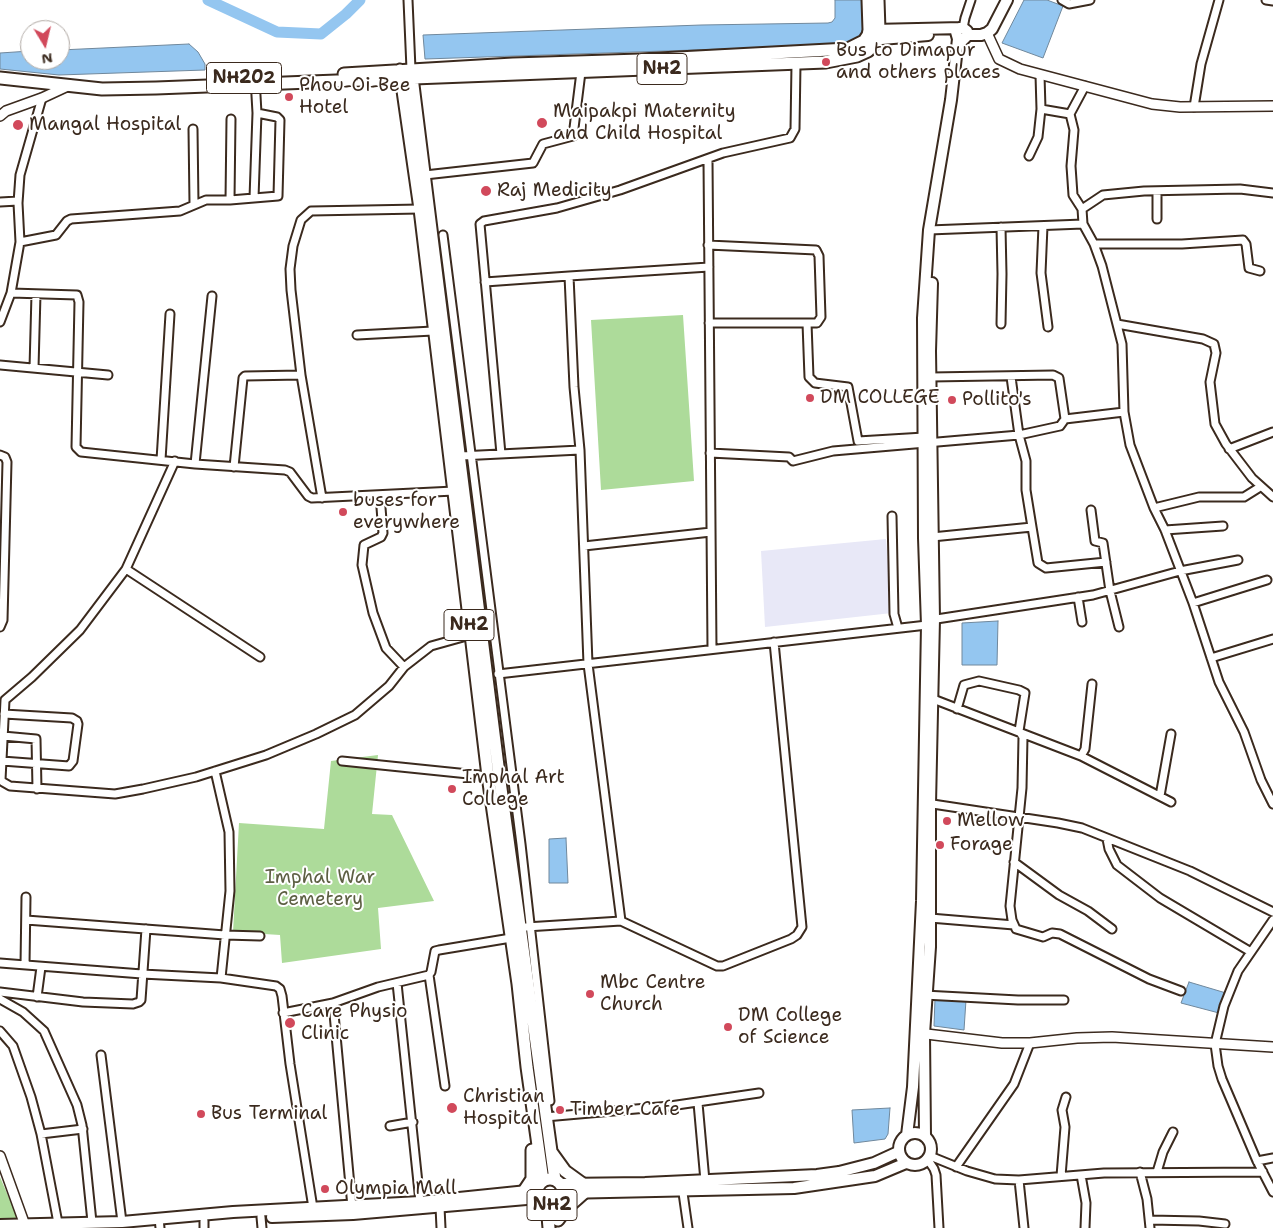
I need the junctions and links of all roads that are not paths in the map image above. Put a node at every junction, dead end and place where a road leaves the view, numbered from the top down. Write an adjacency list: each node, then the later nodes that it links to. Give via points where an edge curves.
1 (408, 0): 16 (street)
2 (868, 0): 13 (highway)
3 (878, 0): 13 (highway)
4 (971, 0): 12 (street)
5 (1007, 0): 11 (main road)
6 (1062, 0): 7 (street, via 1069,4)
7 (1090, 0)
8 (1219, 0): 24 (street, via 1201,64)
9 (1266, 0): 10 (street)
10 (1273, 1)
11 (987, 33): 12 (main road); 17 (street, via 999,59 1020,70)
12 (962, 34): 13 (main road); 47 (main road)
13 (872, 35): 14 (highway, NH2, via 868,51 857,56); 16 (highway, NH2, via 848,49 834,51)
14 (796, 64): 15 (highway, NH2); 32 (street, via 794,135 786,141 736,150)
15 (581, 72): 16 (highway, NH2); 33 (street, via 572,136 543,144 533,163)
16 (406, 74): 19 (highway, NH202); 33 (highway, NH2); 41 (highway, NH2)
17 (1040, 75): 21 (street); 25 (street)
18 (0, 78): 20 (highway, NH202)
19 (255, 81): 20 (highway, NH202, via 102,89); 26 (street)
20 (71, 85): 22 (street)
21 (1085, 86): 24 (street, via 1152,104); 27 (street)
22 (42, 98): 28 (street); 38 (street, via 20,175)
23 (1273, 106): 24 (street)
24 (1194, 107)
25 (1041, 109): 27 (street); 31 (street, via 1038,137)
26 (257, 113): 36 (street); 36 (street, via 279,119 279,194)
27 (1070, 114): 42 (street, via 1074,130 1073,195)
28 (0, 116)
29 (231, 119): 37 (street)
30 (193, 129): 40 (street)
31 (1029, 156)
32 (708, 160): 51 (street); 55 (street, via 557,208 484,221 480,226)
33 (425, 175): 76 (highway, NH2)
34 (1157, 191): 35 (street, via 1240,189); 42 (street, via 1103,195); 43 (street)
35 (1273, 193)
36 (254, 198): 37 (street)
37 (230, 200): 40 (street, via 206,200)
38 (18, 201): 39 (street); 49 (street)
39 (0, 202)
40 (194, 204): 49 (street, via 180,211 71,219 56,235)
41 (420, 209): 67 (highway, NH2); 73 (street, via 311,211 301,220 290,269)
42 (1082, 209): 44 (street)
43 (1157, 219)
44 (1083, 224): 45 (street); 50 (street)
45 (1043, 226): 46 (street); 66 (street, via 1041,273)
46 (1001, 227): 47 (street); 64 (street)
47 (933, 230): 60 (main road)
48 (444, 235): 87 (street)
49 (20, 242): 56 (street)
50 (1094, 244): 53 (street, via 1243,240 1249,268); 65 (street)
51 (708, 245): 52 (street); 63 (street, via 816,250 819,256 821,317 817,323)
52 (708, 267): 54 (street); 62 (street)
53 (1260, 271)
54 (569, 276): 55 (street); 83 (street)
55 (485, 282): 85 (street)
56 (11, 293): 57 (street); 61 (street)
57 (36, 294): 70 (street); 71 (street, via 77,295)
58 (212, 296): 91 (street)
59 (170, 314): 89 (street)
60 (927, 319): 75 (main road); 81 (main road)
61 (0, 322)
62 (709, 323): 63 (street); 84 (street)
63 (807, 323): 81 (street, via 809,377 819,384 848,387 858,442)
64 (1001, 324)
65 (1116, 324): 77 (street, via 1122,344); 82 (street, via 1203,339 1214,344 1216,353 1210,382 1215,424)
66 (1048, 327)
67 (433, 331): 68 (street); 76 (highway, NH2)
68 (357, 335)
69 (0, 365): 70 (street)
70 (34, 368): 71 (street)
71 (78, 373): 72 (street); 89 (street, via 78,451)
72 (108, 375)
73 (301, 375): 92 (street, via 245,376 242,379); 97 (street)
74 (1011, 376): 75 (street); 78 (street, via 1053,375 1059,378); 80 (street)
75 (931, 377): 81 (main road)
76 (445, 379): 88 (highway, NH2); 94 (highway, NH2)
77 (1124, 412): 78 (street); 98 (street, via 1130,445)
78 (1065, 419): 80 (street, via 1060,426)
79 (1273, 432): 82 (street)
80 (1019, 435): 81 (street); 102 (street, via 1026,461 1026,490)
81 (927, 441): 84 (street, via 833,451 793,461 790,457); 105 (main road); 115 (main road)
82 (1229, 449): 93 (street)
83 (580, 450): 85 (street); 106 (street)
84 (710, 453): 104 (street)
85 (502, 454): 87 (street)
86 (0, 455): 118 (street, via 6,457 7,462 3,620)
87 (472, 455): 88 (street); 128 (street)
88 (460, 456): 120 (highway, NH2)
89 (161, 460): 90 (street)
90 (175, 461): 91 (street); 109 (street)
91 (195, 464): 92 (street)
92 (234, 467): 97 (street, via 288,470 310,497)
93 (1260, 487): 96 (street); 98 (street, via 1244,497 1199,497)
94 (454, 491): 95 (street); 120 (highway, NH2)
95 (380, 495): 97 (street); 127 (street, via 383,533 363,546 363,577 386,648)
96 (1273, 497)
97 (322, 498)
98 (1154, 508): 103 (street)
99 (1091, 510): 108 (street, via 1096,541 1103,543)
100 (892, 516): 119 (street, via 894,614)
101 (1223, 526): 103 (street)
102 (1032, 527): 105 (street); 108 (street, via 1038,563 1046,568)
103 (1165, 530): 110 (street)
104 (711, 532): 106 (street); 123 (street)
105 (932, 537): 115 (main road)
106 (584, 546): 126 (street)
107 (1238, 560): 110 (street)
108 (1106, 562): 112 (street)
109 (126, 569): 124 (street); 132 (street, via 80,630 8,696)
110 (1180, 570): 112 (street); 114 (street)
111 (1267, 580): 114 (street)
112 (1110, 591): 113 (street); 117 (street)
113 (1078, 598): 115 (street); 116 (street)
114 (1193, 603): 125 (street)
115 (929, 622): 119 (street); 130 (main road); 146 (main road)
116 (1082, 622)
117 (1119, 627)
118 (0, 628)
119 (898, 628): 122 (street)
120 (476, 634): 127 (street, via 431,646); 141 (highway, NH2); 158 (highway, NH2)
121 (1273, 639): 125 (street)
122 (774, 642): 123 (street); 156 (street, via 800,899 800,932 791,939 720,966)
123 (712, 650): 126 (street)
124 (260, 656)
125 (1211, 658): 147 (street, via 1260,780)
126 (588, 664): 128 (street); 156 (street)
127 (404, 667): 140 (street, via 389,686 356,715 266,755)
128 (498, 674): 158 (street)
129 (1092, 684): 136 (street)
130 (933, 699): 131 (street); 146 (main road)
131 (957, 709): 133 (street); 133 (street, via 964,685 979,682 1019,690 1024,693)
132 (4, 714): 135 (street); 139 (street, via 72,718 77,721 71,765)
133 (1019, 731): 136 (street); 148 (street, via 1023,737)
134 (1171, 734): 144 (street)
135 (3, 736): 137 (street); 139 (street, via 36,739)
136 (1081, 756): 144 (street)
137 (2, 761): 139 (street); 142 (street)
138 (342, 762): 141 (street)
139 (37, 764): 143 (street)
140 (215, 771): 143 (street, via 115,794); 161 (street, via 229,832 230,891)
141 (488, 776): 163 (highway, NH2)
142 (3, 786): 143 (street)
143 (37, 789)
144 (1160, 796): 145 (street)
145 (1171, 802)
146 (926, 804): 148 (street); 153 (main road); 174 (main road)
147 (1273, 804)
148 (1019, 818): 149 (street, via 1071,825); 150 (street)
149 (1107, 839): 152 (street, via 1190,871); 164 (street, via 1118,865 1160,898)
150 (1014, 862): 157 (street, via 1010,906); 160 (street)
151 (26, 897): 154 (street)
152 (1273, 912)
153 (930, 918): 157 (street); 174 (main road)
154 (26, 920): 159 (street); 166 (street)
155 (1273, 920): 164 (street)
156 (621, 921): 158 (street)
157 (1014, 925): 172 (street, via 1021,931 1043,937 1060,934 1148,979)
158 (525, 927): 190 (highway, NH2)
159 (146, 929): 161 (street); 168 (street)
160 (1112, 929)
161 (226, 935): 162 (street); 170 (street)
162 (260, 936)
163 (511, 938): 169 (street, via 435,951); 190 (highway, NH2)
164 (1251, 952): 183 (street, via 1231,987)
165 (0, 963): 166 (street)
166 (26, 965): 167 (street)
167 (41, 967): 168 (street); 175 (street)
168 (142, 974): 170 (street); 175 (street, via 141,1000 136,1003)
169 (429, 975): 171 (street); 186 (street)
170 (221, 978): 179 (street, via 276,986 282,996)
171 (397, 983): 178 (street); 191 (street)
172 (1181, 990)
173 (0, 992): 175 (street)
174 (923, 995): 177 (street); 181 (main road)
175 (37, 997)
176 (0, 999): 193 (street, via 24,1012 44,1031 77,1104)
177 (1064, 1000)
178 (333, 1003): 179 (street); 219 (street)
179 (283, 1013): 221 (street)
180 (0, 1031): 195 (street, via 13,1046)
181 (920, 1033): 182 (street); 196 (main road); 197 (main road)
182 (1030, 1043): 183 (street, via 1112,1037); 205 (street, via 1014,1084)
183 (1215, 1044): 184 (street); 203 (street, via 1222,1079)
184 (1273, 1047)
185 (100, 1055): 232 (street)
186 (445, 1086)
187 (759, 1093): 189 (street)
188 (1066, 1097): 210 (street, via 1062,1110 1065,1127)
189 (698, 1102): 190 (street); 212 (street)
190 (544, 1118): 198 (highway, NH2); 215 (highway, via 532,1139 533,1173); 216 (highway, NH2)
191 (412, 1122): 192 (street); 218 (street)
192 (390, 1126)
193 (82, 1129): 195 (street); 224 (street)
194 (1173, 1132): 207 (street)
195 (41, 1134): 225 (street)
196 (907, 1134): 197 (main road, via 914,1132); 199 (main road, via 898,1145)
197 (924, 1136): 201 (main road, via 931,1145)
198 (551, 1152): 214 (highway); 216 (highway, NH2)
199 (898, 1152): 204 (main road); 212 (main road, via 874,1163 839,1172)
200 (0, 1156): 233 (street)
201 (929, 1158): 204 (main road, via 918,1165); 205 (street); 237 (street, via 936,1175)
202 (1273, 1158): 203 (street)
203 (1257, 1161): 208 (street)
204 (906, 1163): 213 (main road, via 875,1176 794,1188)
205 (956, 1166): 211 (street, via 995,1179)
206 (1140, 1172): 207 (street); 209 (street); 223 (street)
207 (1157, 1172): 208 (street)
208 (1263, 1172): 217 (street)
209 (1081, 1175): 210 (street); 239 (street, via 1086,1203)
210 (1062, 1176): 211 (street)
211 (1019, 1180): 238 (street)
212 (705, 1181): 213 (main road)
213 (682, 1186): 214 (main road); 236 (street)
214 (583, 1188): 216 (main road); 229 (highway)
215 (524, 1191): 216 (main road); 218 (main road)
216 (550, 1192): 220 (main road); 229 (highway, NH2); 235 (highway, NH2)
217 (1273, 1192)
218 (420, 1202): 219 (main road)
219 (352, 1207): 221 (main road)
220 (440, 1207): 222 (main road, via 353,1214); 234 (street)
221 (313, 1208): 222 (main road)
222 (281, 1213): 226 (main road); 227 (main road)
223 (1150, 1220): 230 (street); 240 (street)
224 (92, 1222): 225 (main road); 232 (main road)
225 (58, 1223): 233 (main road)
226 (159, 1223): 228 (main road); 232 (main road)
227 (261, 1223): 228 (main road)
228 (204, 1224)
229 (558, 1224)
230 (1225, 1224)
231 (0, 1225): 233 (main road)
232 (124, 1225)
233 (25, 1226)
234 (441, 1228)
235 (549, 1228)
236 (688, 1228)
237 (939, 1228)
238 (1024, 1228)
239 (1084, 1228)
240 (1150, 1228)

